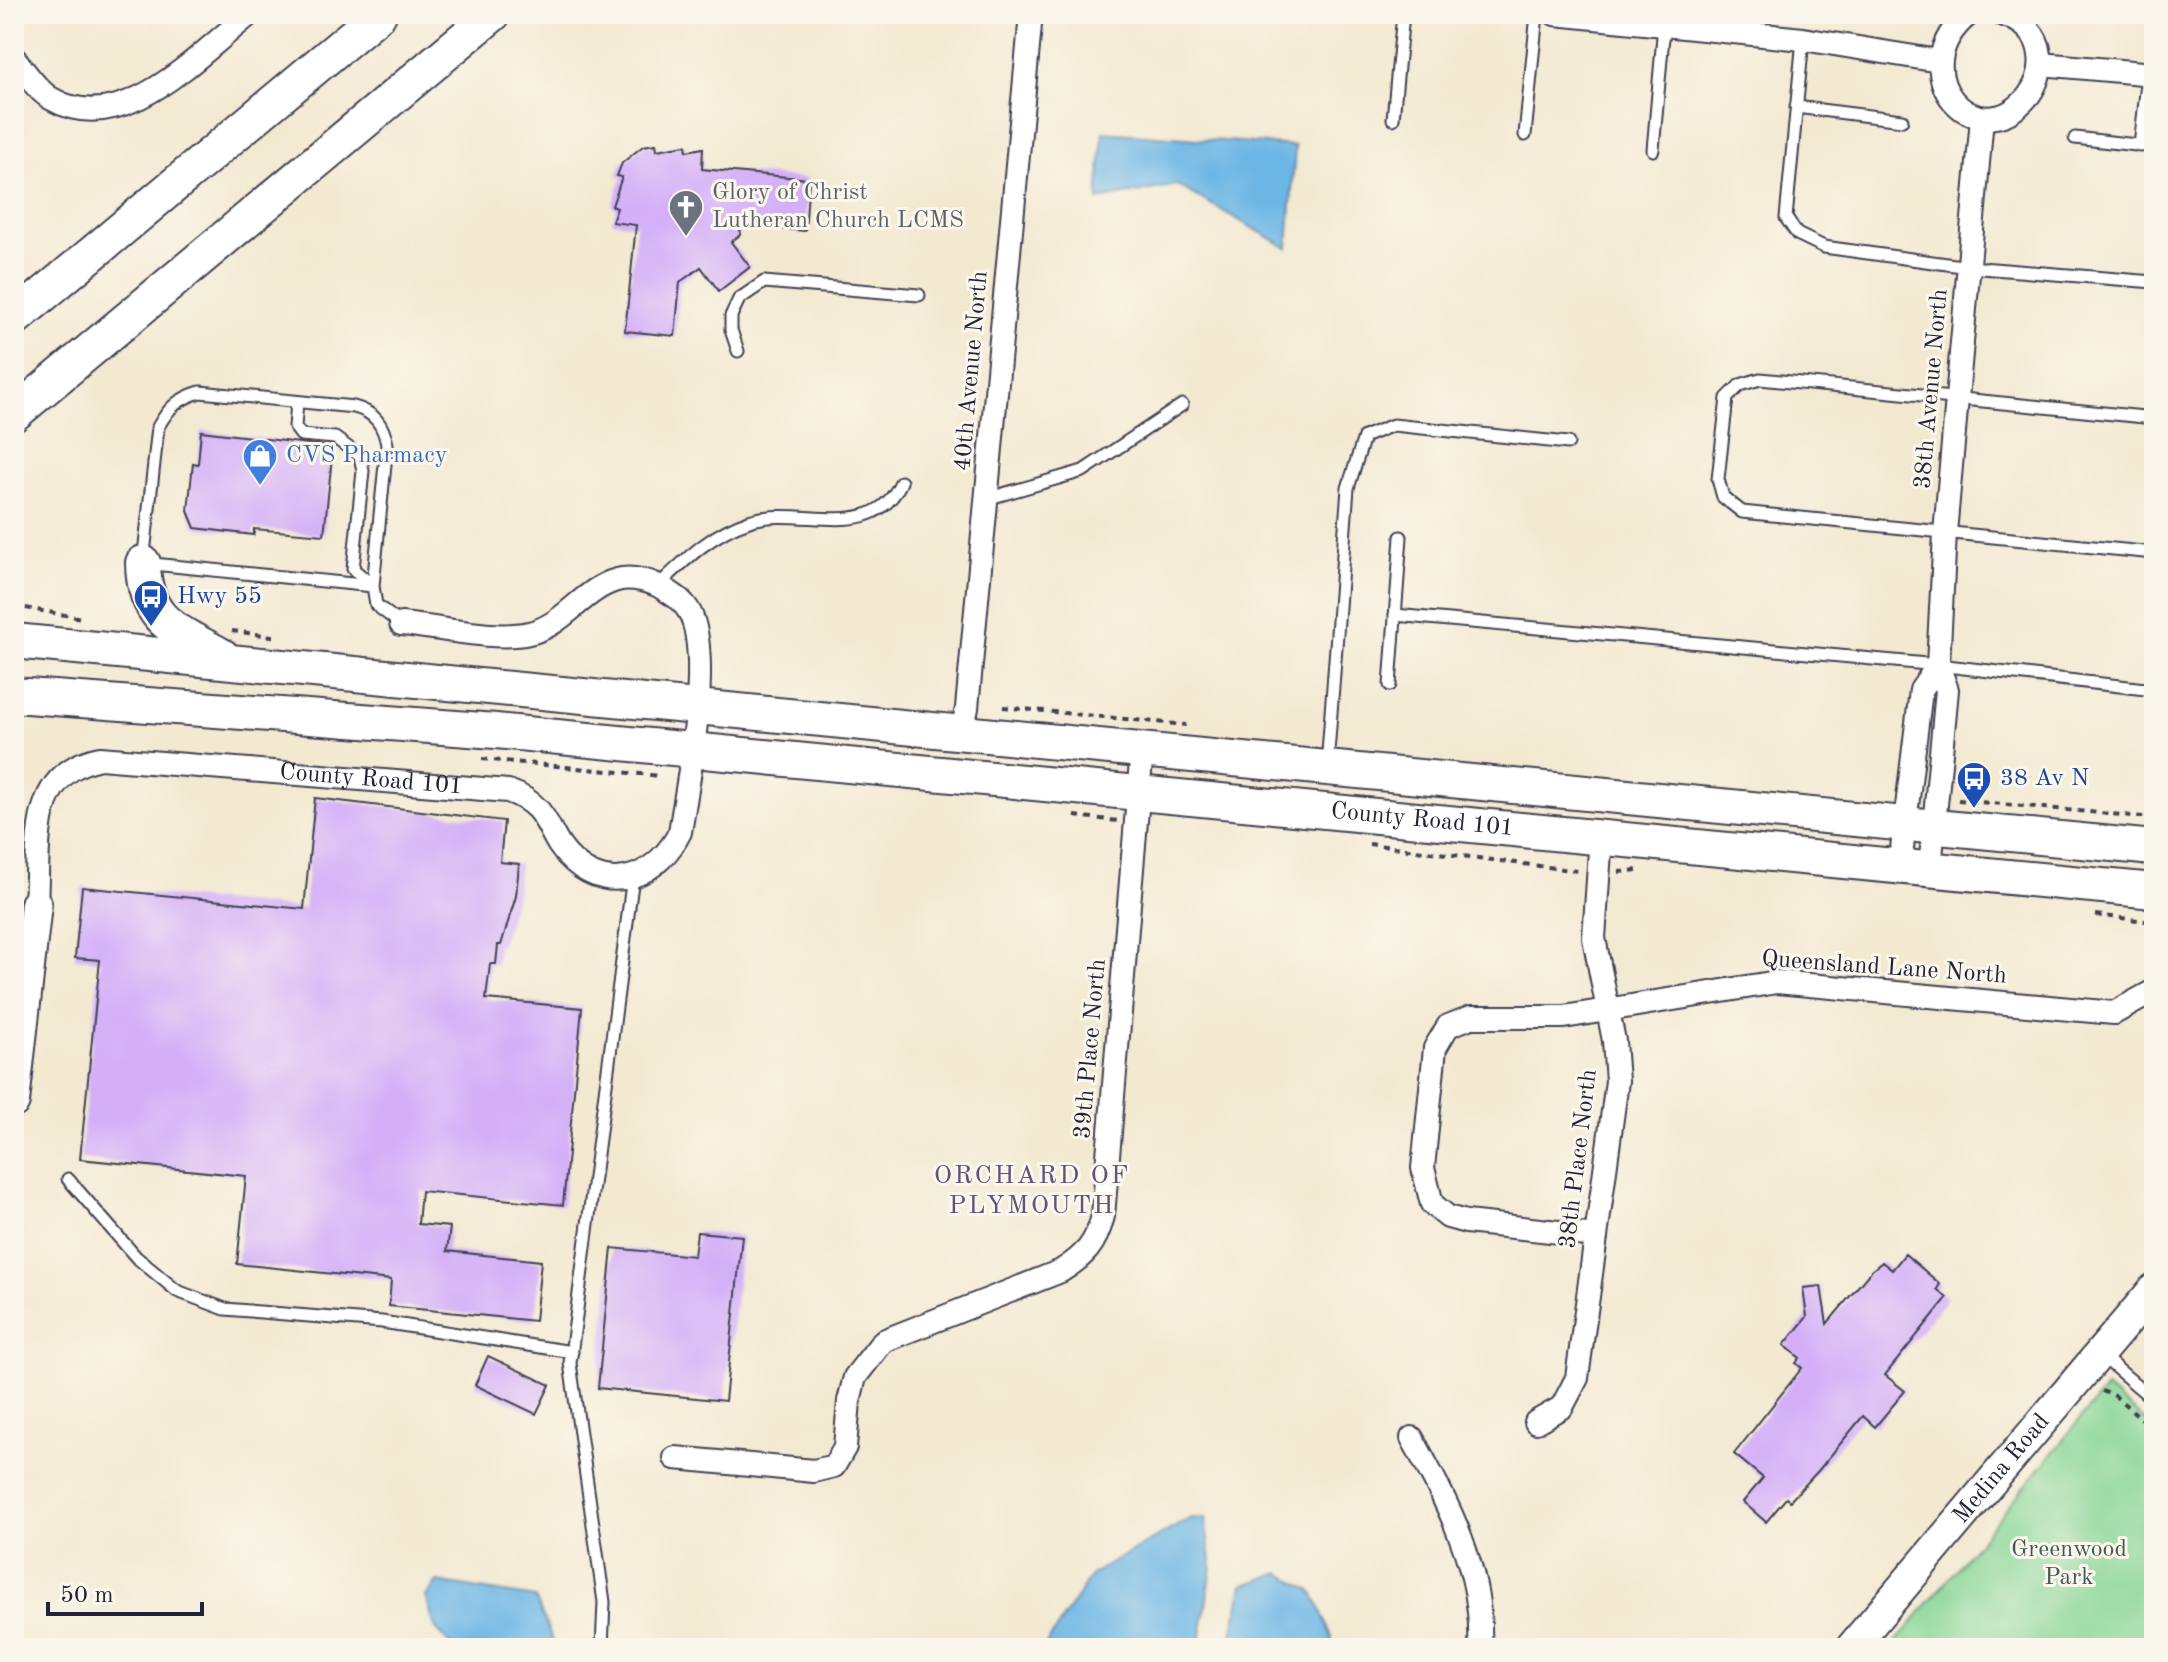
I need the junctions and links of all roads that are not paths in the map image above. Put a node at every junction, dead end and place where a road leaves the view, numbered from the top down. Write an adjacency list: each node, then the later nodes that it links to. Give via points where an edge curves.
1 (250, 14): 12 (street, via 147,94 92,112 48,97)
2 (379, 14): 28 (main road)
3 (493, 14): 33 (main road)
4 (1031, 14): 37 (street, 40th Avenue North)
5 (1403, 14): 18 (lane)
6 (1537, 14): 20 (lane)
7 (1555, 14): 10 (street)
8 (1969, 14): 13 (street, via 1944,41)
9 (2012, 16): 14 (street, via 2035,39)
10 (1664, 25): 11 (street); 24 (lane)
11 (1803, 39): 13 (street); 16 (lane)
12 (14, 58)
13 (1939, 61): 17 (street, via 1941,81 1952,101)
14 (2041, 64): 15 (street); 17 (street, via 2035,87 2021,105 2001,116)
15 (2151, 74): 22 (lane)
16 (1796, 107): 19 (lane); 25 (lane, via 1786,218 1797,234 1824,247)
17 (1982, 118): 25 (street, 38th Avenue North)
18 (1393, 119)
19 (1902, 120)
20 (1525, 135)
21 (2075, 138): 22 (lane)
22 (2140, 146): 23 (lane)
23 (2154, 147)
24 (1653, 150)
25 (1969, 267): 26 (lane); 30 (street, 38th Avenue North)
26 (2154, 282)
27 (919, 295): 29 (lane, via 764,282 739,299 731,316)
28 (14, 319)
29 (738, 351)
30 (1956, 398): 34 (lane); 38 (street, 38th Avenue North); 38 (lane, via 1760,379 1740,385 1727,398 1718,479 1723,497 1742,512)
31 (297, 402): 41 (lane, via 200,392 168,408 158,427); 43 (lane, via 295,427 301,435 335,438 360,456 353,569); 43 (lane, via 366,410 384,430)
32 (1182, 405): 37 (lane, via 1083,471)
33 (14, 414)
34 (2154, 418)
35 (1568, 443): 56 (lane, via 1393,425 1364,437 1348,488)
36 (901, 482): 42 (lane, via 887,504 858,520 780,514 717,535)
37 (986, 499): 53 (street, 40th Avenue North)
38 (1945, 533): 40 (lane); 48 (street, 38th Avenue North)
39 (1401, 537): 44 (lane)
40 (2154, 553)
41 (143, 563): 43 (lane); 47 (main road, via 143,589 155,614)
42 (659, 585): 45 (street, via 619,579 599,587 551,626 528,634); 52 (street, via 690,613 698,641)
43 (373, 586): 45 (lane, via 376,605)
44 (1395, 615): 48 (lane); 49 (lane)
45 (401, 624)
46 (14, 641): 47 (main road, County Road 101)
47 (233, 662): 52 (main road, County Road 101)
48 (1938, 665): 50 (lane); 58 (street, 38th Avenue North, via 1947,690)
49 (1390, 685)
50 (2154, 690)
51 (14, 695): 54 (main road, County Road 101)
52 (695, 706): 53 (main road, County Road 101); 54 (street)
53 (962, 732): 55 (main road, County Road 101)
54 (691, 749): 57 (main road, County Road 101); 62 (street, via 680,832 669,853)
55 (1142, 749): 56 (main road, County Road 101); 57 (street, 39th Place North)
56 (1327, 767): 58 (main road, County Road 101)
57 (1138, 792): 59 (main road, County Road 101); 76 (street, 39th Place North, via 1097,1240 1061,1271 883,1341 855,1377 842,1457 834,1466 814,1471)
58 (1930, 817): 60 (main road, County Road 101); 61 (street, 38th Avenue North)
59 (1601, 836): 61 (main road, County Road 101); 66 (street, 38th Place North, via 1594,938)
60 (2154, 848)
61 (1915, 866): 63 (main road, County Road 101)
62 (633, 876): 64 (street, County Road 101, via 588,872 560,845 539,810 508,791 100,758 66,770 53,784 43,804); 71 (lane)
63 (2154, 891)
64 (20, 904): 67 (street)
65 (2154, 991): 66 (street, Queensland Lane North, via 2114,1013 1777,982)
66 (1607, 1009): 69 (street, 38th Place North, via 1617,1081); 69 (street, Queensland Lane North, via 1543,1019 1471,1017 1448,1026 1435,1048 1423,1168 1432,1204 1448,1217)
67 (14, 1102)
68 (68, 1179): 71 (lane, via 136,1257 177,1291 225,1309 382,1322)
69 (1596, 1236): 74 (street, 38th Place North, via 1577,1378 1562,1407)
70 (2154, 1289): 72 (street, Medina Road)
71 (572, 1352): 77 (lane, via 604,1602)
72 (2098, 1352): 73 (lane); 79 (street, Medina Road)
73 (2154, 1400)
74 (1536, 1422)
75 (1412, 1438): 78 (street, via 1463,1537 1475,1583)
76 (675, 1458)
77 (602, 1648)
78 (1480, 1648)
79 (1851, 1648)

